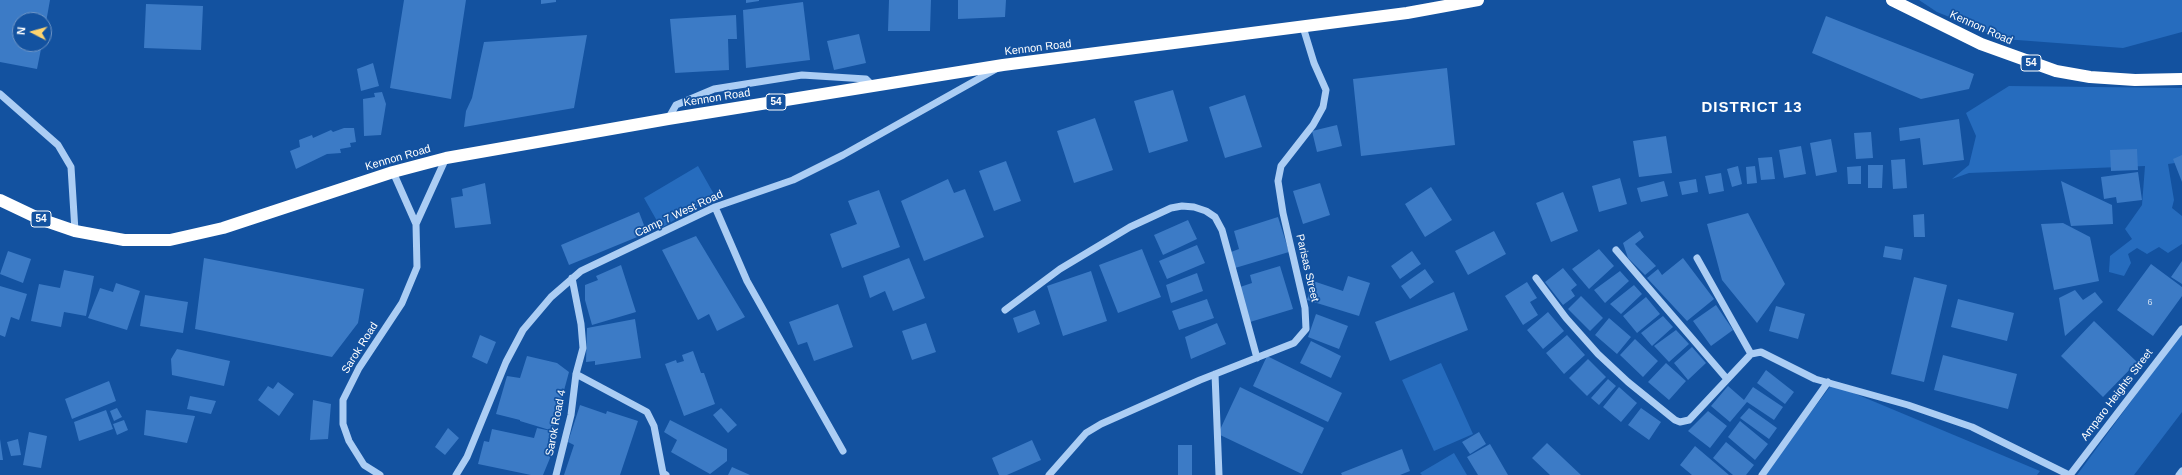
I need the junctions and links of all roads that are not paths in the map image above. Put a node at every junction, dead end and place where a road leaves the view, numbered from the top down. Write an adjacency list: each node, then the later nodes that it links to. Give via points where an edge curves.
1 (1478, 0): 3 (highway, Kennon Road / 54, via 1408,13)
2 (1892, 0): 5 (highway, Kennon Road / 54, via 1981,44 2056,71 2090,77 2135,80)
3 (1303, 27): 4 (highway, Kennon Road / 54); 22 (street, Parisas Street, via 1314,63 1326,90 1323,107 1313,125 1281,166 1278,181 1307,324 1303,334 1294,343)
4 (1003, 65): 6 (highway, Kennon Road / 54); 12 (street, Camp 7 West Road, via 843,155 793,180)
5 (2182, 79)
6 (874, 86): 8 (highway, Kennon Road / 54); 8 (street, via 866,79 802,75 714,89 676,105)
7 (0, 94): 14 (street, via 58,145 72,167)
8 (668, 119): 9 (highway, Kennon Road / 54)
9 (446, 158): 10 (highway, Kennon Road / 54); 13 (street, Sarok Road)
10 (393, 172): 13 (street, Sarok Road); 14 (highway, Kennon Road / 54, via 241,223 170,240 124,240)
11 (0, 200): 14 (highway, Kennon Road / 54, via 40,219)
12 (715, 207): 17 (street, Camp 7 West Road, via 581,271); 27 (street, via 747,281)
13 (416, 224): 29 (street, Sarok Road, via 417,266 402,303 359,368 343,400 343,424 349,441 364,464)
14 (75, 231)
15 (1616, 250): 25 (street)
16 (1697, 258): 21 (street)
17 (572, 278): 23 (street, Sarok Road 4, via 583,348); 30 (street, Camp 7 West Road, via 551,297 523,330 506,362 467,457)
18 (1536, 278): 25 (street, via 1566,318 1598,354 1675,420 1689,420)
19 (1005, 310): 22 (street, via 1067,265 1130,227 1171,208 1194,207 1215,217 1222,230)
20 (2182, 329): 36 (street, Amparo Heights Street)
21 (1751, 354): 25 (street); 26 (street, via 1766,354 1807,376)
22 (1257, 358): 24 (street, Parisas Street)
23 (576, 374): 31 (street, Sarok Road 4, via 570,415); 32 (street, via 647,412 654,426 663,473)
24 (1215, 374): 33 (street, Parisas Street, via 1086,433); 34 (street)
25 (1727, 378)
26 (1828, 382): 35 (street); 36 (street, via 1972,427)
27 (843, 450)
28 (2182, 471): 37 (street)
29 (380, 475)
30 (456, 475)
31 (556, 475)
32 (666, 475)
33 (1049, 475)
34 (1219, 475)
35 (1762, 475)
36 (2070, 475)
37 (2179, 475)

